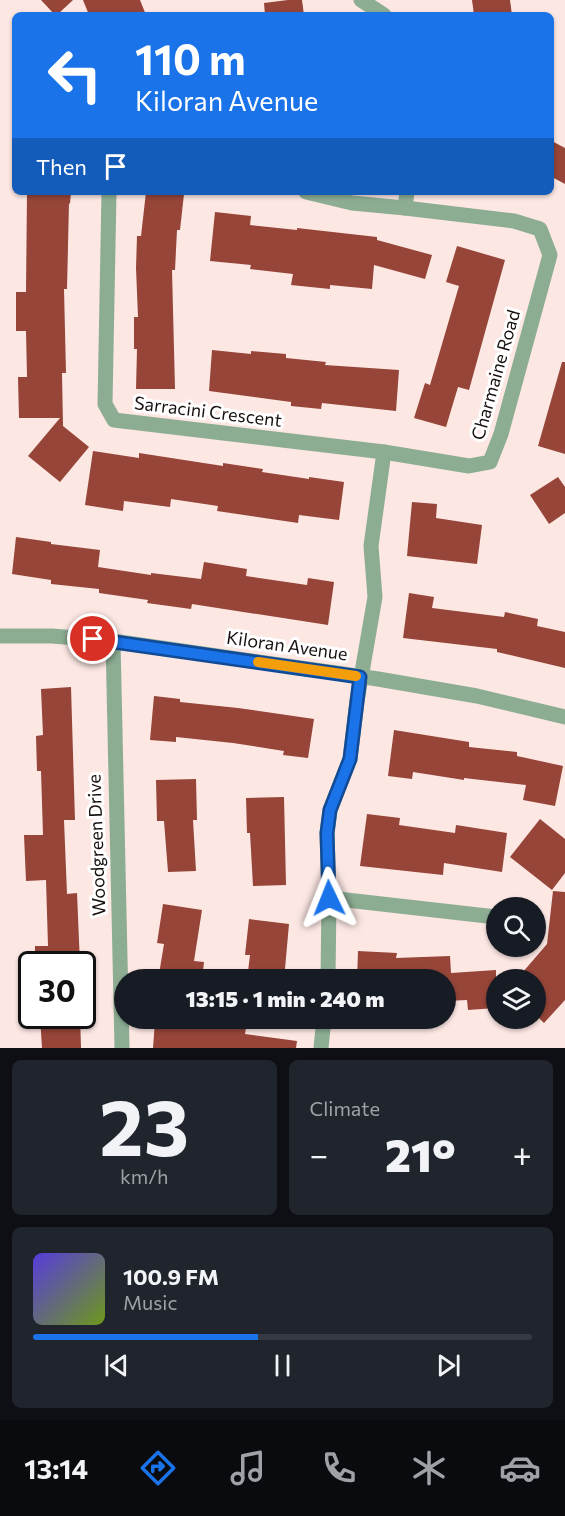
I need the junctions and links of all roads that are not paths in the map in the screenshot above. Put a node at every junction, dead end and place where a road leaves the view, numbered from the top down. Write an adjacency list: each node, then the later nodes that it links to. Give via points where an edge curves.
1 (361, 0): 2 (street)
2 (379, 12)
3 (109, 195): 7 (street, Sarracini Crescent, via 105,405 114,420)
4 (319, 195): 6 (street)
5 (407, 195): 6 (street)
6 (405, 208): 7 (street, Charmaine Road, via 514,221 540,229 550,255 490,462 469,466)
7 (384, 452): 10 (street, via 371,546 375,597)
8 (0, 636): 9 (street, Kiloran Avenue)
9 (113, 641): 10 (street, Kiloran Avenue); 16 (street, Woodgreen Drive)
10 (360, 677): 11 (street, Kiloran Avenue, via 477,696); 12 (street, via 350,759 330,810)
11 (565, 717)
12 (329, 898): 13 (street); 14 (street)
13 (486, 916)
14 (328, 969)
15 (323, 1029): 17 (street)
16 (122, 1048)
17 (321, 1048)

